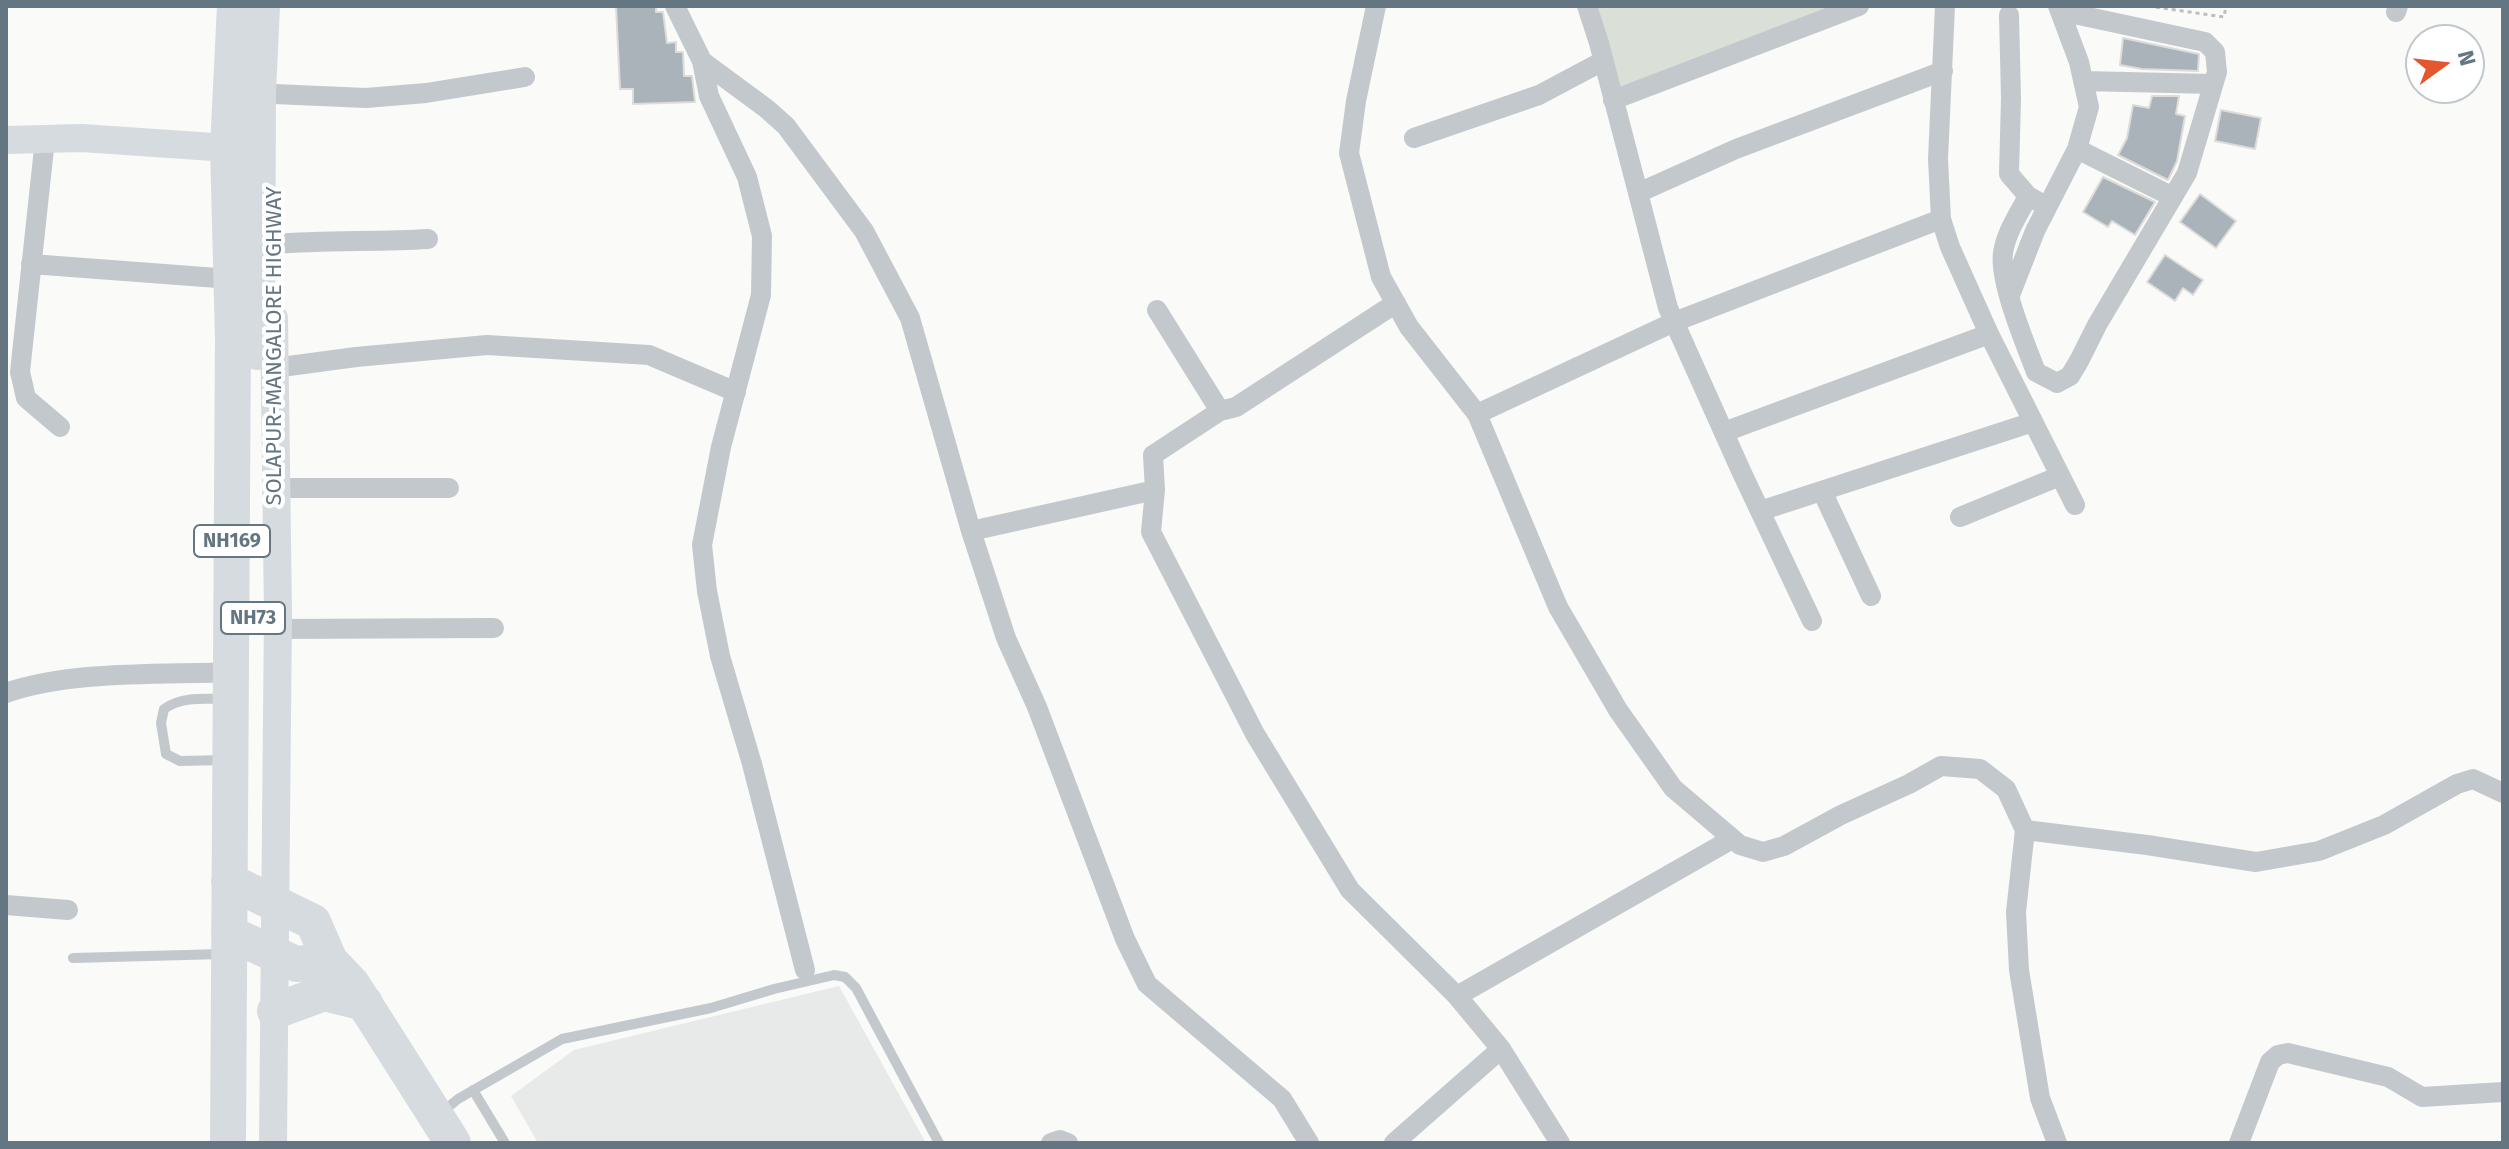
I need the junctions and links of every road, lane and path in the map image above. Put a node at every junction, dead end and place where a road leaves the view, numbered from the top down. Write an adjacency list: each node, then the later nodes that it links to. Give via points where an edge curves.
1 (235, 6): 25 (highway, NH169)
2 (262, 6): 20 (highway)
3 (269, 6): 20 (street, SOLAPUR-MANGALORE HIGHWAY, via 275,41)
4 (675, 6): 14 (street)
5 (1376, 6): 37 (street, via 1349,153 1381,277)
6 (1587, 6): 15 (street)
7 (1859, 6): 21 (street)
8 (1945, 6): 16 (street)
9 (2148, 6): 12 (path)
10 (2226, 6): 12 (path, via 2224,17)
11 (2059, 8): 18 (street); 19 (street, via 2205,42 2215,52)
12 (2168, 8)
13 (2009, 15): 28 (street, via 2009,174)
14 (702, 61): 42 (street, via 709,96 747,177 762,236 761,295); 56 (street, via 786,126 864,231 910,318)
15 (1603, 61): 21 (street); 22 (street, via 1539,95)
16 (1943, 71): 27 (street, via 1736,149); 31 (street)
17 (525, 77): 20 (street, via 366,98)
18 (2083, 81): 19 (street); 26 (street, via 2089,107)
19 (2213, 84): 29 (street, via 2187,173)
20 (266, 93): 33 (street, SOLAPUR-MANGALORE HIGHWAY); 84 (highway, NH73)
21 (1613, 100): 27 (street)
22 (1414, 138)
23 (45, 139): 24 (street); 25 (street); 34 (street)
24 (6, 140)
25 (228, 148): 35 (highway, NH169)
26 (2077, 149): 29 (street); 30 (street)
27 (1638, 193): 39 (street)
28 (2028, 196): 30 (street); 36 (street, via 2003,252)
29 (2173, 197): 36 (street, via 2070,376 2057,383 2036,372)
30 (2048, 206): 36 (street)
31 (1941, 219): 39 (street); 40 (street)
32 (428, 239): 33 (street)
33 (274, 244): 41 (street, SOLAPUR-MANGALORE HIGHWAY)
34 (31, 264): 35 (street); 46 (street, via 20,372 26,398)
35 (231, 279): 61 (highway, NH169)
36 (2010, 295)
37 (1396, 303): 43 (street, via 1236,407); 44 (street)
38 (1157, 310): 43 (street)
39 (1674, 322): 44 (street); 47 (street)
40 (1989, 334): 45 (street); 47 (street)
41 (274, 368): 42 (street, via 487,345 649,355); 49 (street, SOLAPUR-MANGALORE HIGHWAY)
42 (736, 392): 75 (street, via 702,545 707,591)
43 (1220, 411): 51 (street, via 1153,455)
44 (1477, 414): 66 (street, via 1558,607 1618,710 1673,788)
45 (2033, 422): 48 (street); 52 (street)
46 (60, 427)
47 (1724, 432): 54 (street)
48 (2060, 476): 53 (street); 55 (street)
49 (275, 488): 50 (street); 60 (street, SOLAPUR-MANGALORE HIGHWAY)
50 (449, 488)
51 (1155, 490): 56 (street); 76 (street, via 1151,532 1255,734 1350,890)
52 (1822, 491): 54 (street); 57 (street)
53 (2075, 505)
54 (1760, 511): 58 (street)
55 (1960, 517)
56 (971, 531): 90 (street, via 1006,638 1147,984 1282,1099)
57 (1871, 596)
58 (1812, 621)
59 (494, 628): 60 (street)
60 (278, 629): 68 (street, SOLAPUR-MANGALORE HIGHWAY)
61 (232, 686): 62 (street, via 85,678); 63 (highway, NH169); 63 (lane, via 173,703 161,715 166,754 180,761)
62 (6, 693)
63 (232, 759): 67 (highway, NH169)
64 (2503, 793): 65 (street, via 2473,779 2319,851 2256,862)
65 (2025, 830): 66 (street, via 2006,789 1980,769 1941,766 1784,846 1763,852); 93 (street, via 2016,912 2019,970 2040,1098)
66 (1732, 839): 76 (street)
67 (229, 881): 68 (highway); 71 (highway, NH169)
68 (277, 904): 72 (street, SOLAPUR-MANGALORE HIGHWAY); 74 (highway, via 313,922)
69 (6, 905): 70 (street)
70 (68, 910)
71 (229, 944): 72 (highway); 73 (lane); 83 (highway)
72 (276, 954): 74 (highway, via 296,964); 78 (street)
73 (73, 958)
74 (330, 961): 77 (highway)
75 (805, 970)
76 (1457, 996): 79 (street)
77 (365, 1003): 78 (highway, via 324,993); 82 (highway)
78 (275, 1011): 85 (street)
79 (1501, 1049): 91 (street); 92 (street)
80 (473, 1090): 82 (lane); 86 (lane); 87 (lane, via 562,1039 834,975 856,988)
81 (2503, 1092): 94 (street, via 2422,1097 2388,1077 2288,1053 2270,1062)
82 (445, 1130)
83 (228, 1143)
84 (247, 1143)
85 (273, 1143)
86 (505, 1143)
87 (939, 1143)
88 (1051, 1143): 89 (street)
89 (1068, 1143)
90 (1309, 1143)
91 (1394, 1143)
92 (1560, 1143)
93 (2057, 1143)
94 (2239, 1143)

